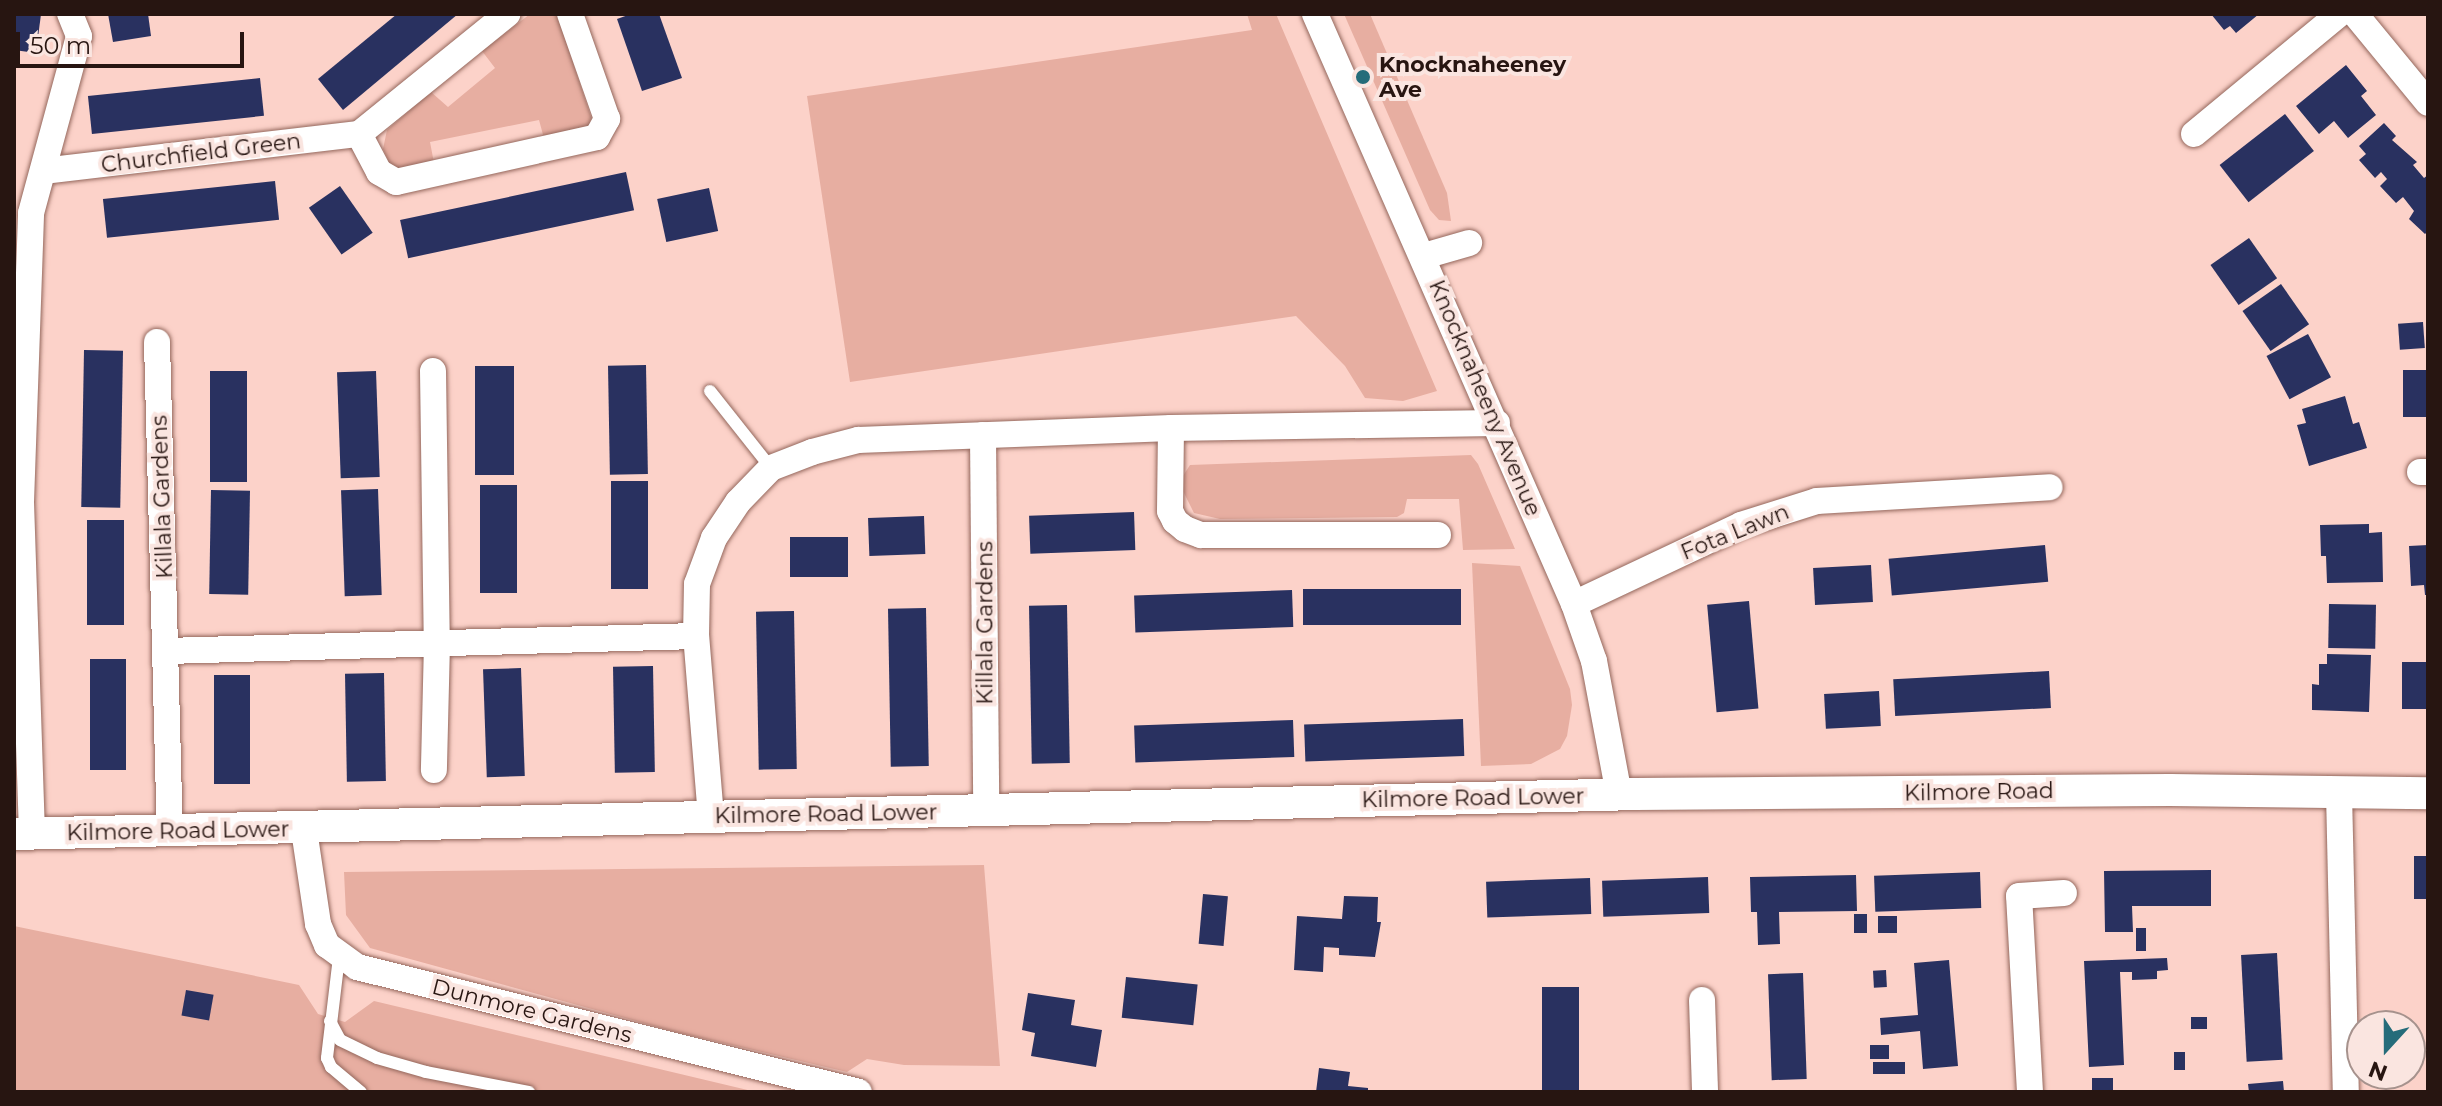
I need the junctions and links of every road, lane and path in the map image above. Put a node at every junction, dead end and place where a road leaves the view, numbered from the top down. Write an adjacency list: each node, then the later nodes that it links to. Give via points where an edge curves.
1 (70, 14): 10 (street, via 79,36)
2 (507, 14): 8 (street)
3 (570, 14): 8 (street, via 607,119 597,137 396,182 379,172)
4 (1315, 14): 12 (street, Knocknaheeny Avenue)
5 (2339, 14): 9 (street)
6 (2355, 14): 7 (street)
7 (2428, 103)
8 (359, 134): 10 (street, Churchfield Green)
9 (2194, 134)
10 (43, 171): 34 (street, via 31,213 21,502)
11 (1469, 243): 12 (street)
12 (1424, 256): 16 (street, Knocknaheeny Avenue)
13 (157, 342): 25 (street, Killala Gardens)
14 (433, 371): 24 (street)
15 (710, 391): 19 (lane)
16 (1497, 423): 17 (street); 22 (street, Knocknaheeny Avenue)
17 (1171, 428): 18 (street); 21 (street, via 1170,511 1185,529 1201,535)
18 (983, 435): 19 (street, via 858,440); 30 (street, Killala Gardens)
19 (771, 468): 23 (street, via 738,502 714,538 697,584)
20 (2050, 487): 22 (street, Fota Lawn, via 1817,501 1741,525)
21 (1438, 535)
22 (1574, 604): 29 (street, Knocknaheeny Avenue, via 1594,661)
23 (696, 636): 24 (street); 31 (street)
24 (437, 643): 25 (street); 26 (street)
25 (166, 651): 33 (street, Killala Gardens)
26 (434, 770)
27 (2339, 793): 28 (street, Kilmore Road); 29 (street, Kilmore Road); 44 (street)
28 (2428, 793)
29 (1619, 795): 30 (street, Kilmore Road Lower)
30 (986, 810): 31 (street, Kilmore Road Lower)
31 (711, 817): 32 (street, Kilmore Road Lower)
32 (304, 830): 33 (street, Kilmore Road Lower); 36 (street, via 318,924)
33 (170, 831): 34 (street, Kilmore Road Lower)
34 (23, 834)
35 (2064, 893): 43 (street, via 2019,896)
36 (339, 957): 38 (lane); 41 (street, Dunmore Gardens, via 376,974)
37 (1702, 1000): 42 (street)
38 (330, 1021): 39 (lane, via 327,1058); 40 (lane, via 340,1040 377,1058)
39 (361, 1092)
40 (529, 1092)
41 (859, 1092)
42 (1705, 1092)
43 (2030, 1092)
44 (2346, 1092)

